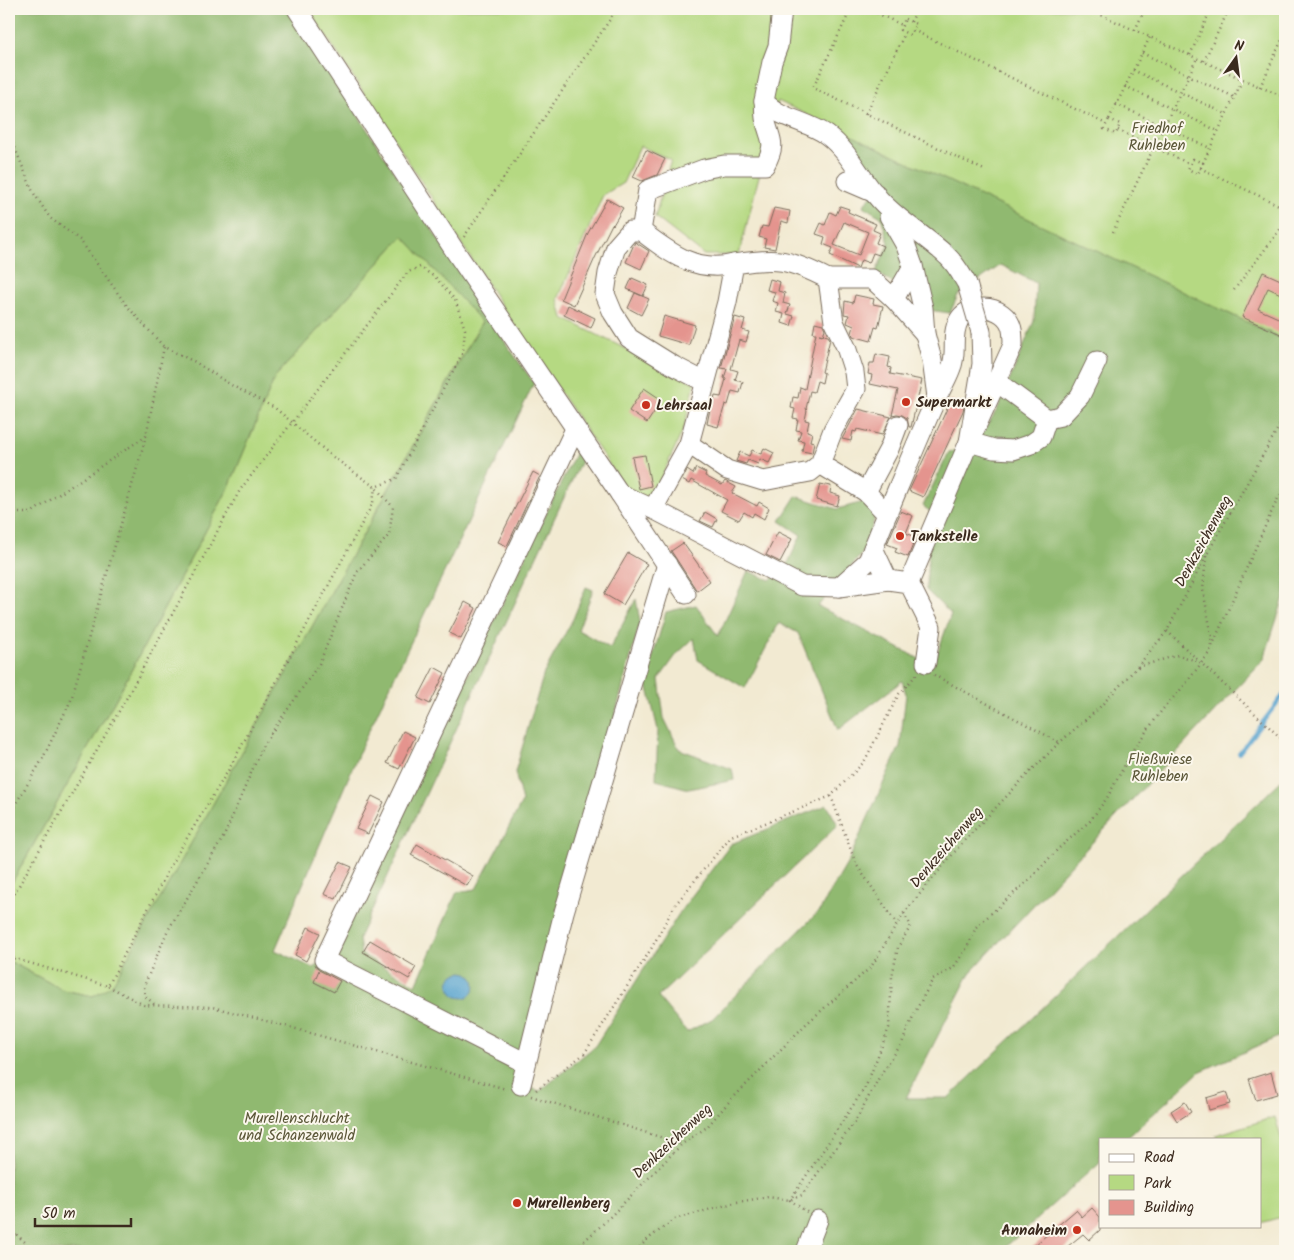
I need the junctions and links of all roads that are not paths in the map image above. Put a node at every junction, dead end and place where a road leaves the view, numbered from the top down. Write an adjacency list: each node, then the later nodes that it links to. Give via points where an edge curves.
1 (297, 9): 18 (lane)
2 (782, 9): 3 (lane, via 778,46)
3 (764, 101): 5 (lane, via 770,108 827,135 850,158); 6 (lane, via 765,118 772,137 772,153 765,165 724,165 704,169 648,190)
4 (846, 181): 5 (lane)
5 (877, 197): 8 (lane, via 906,246); 19 (lane, bridge, via 909,227 948,256 967,284 981,332 982,364)
6 (641, 231): 7 (lane, via 666,251 683,259 708,267); 13 (lane, via 630,231 616,248 608,272 606,294 613,313 629,338)
7 (734, 264): 9 (lane, via 783,260); 13 (lane)
8 (913, 266): 10 (lane); 11 (lane, via 923,308)
9 (828, 278): 10 (lane, via 872,279); 21 (lane, via 834,322 846,347 856,389 833,430)
10 (894, 299): 11 (lane)
11 (925, 334): 15 (lane)
12 (1096, 361): 16 (lane, via 1080,396 1061,416)
13 (705, 382): 20 (lane)
14 (996, 382): 15 (lane, via 1013,345 1013,332 1010,321 1002,314 981,308 966,312 958,320 952,366); 16 (lane); 19 (lane)
15 (937, 397): 25 (lane)
16 (1047, 419): 19 (lane, via 1041,437 1032,444 1013,450)
17 (898, 426): 22 (lane)
18 (575, 428): 23 (lane); 33 (lane, via 324,960)
19 (969, 442): 29 (lane)
20 (688, 444): 21 (lane, via 727,470 763,481 810,472); 24 (lane)
21 (820, 464): 22 (lane)
22 (866, 492): 25 (lane)
23 (620, 494): 24 (lane); 27 (lane)
24 (653, 509): 30 (lane, via 802,586)
25 (886, 514): 26 (lane)
26 (873, 548): 28 (lane); 30 (lane, via 868,561)
27 (667, 564): 31 (lane); 33 (lane, via 564,912)
28 (888, 580): 29 (lane); 30 (lane)
29 (909, 584): 32 (lane, via 931,627)
30 (839, 587)
31 (686, 594)
32 (926, 669)
33 (526, 1064): 34 (lane)
34 (516, 1088)
35 (818, 1220): 36 (lane)
36 (806, 1251)

